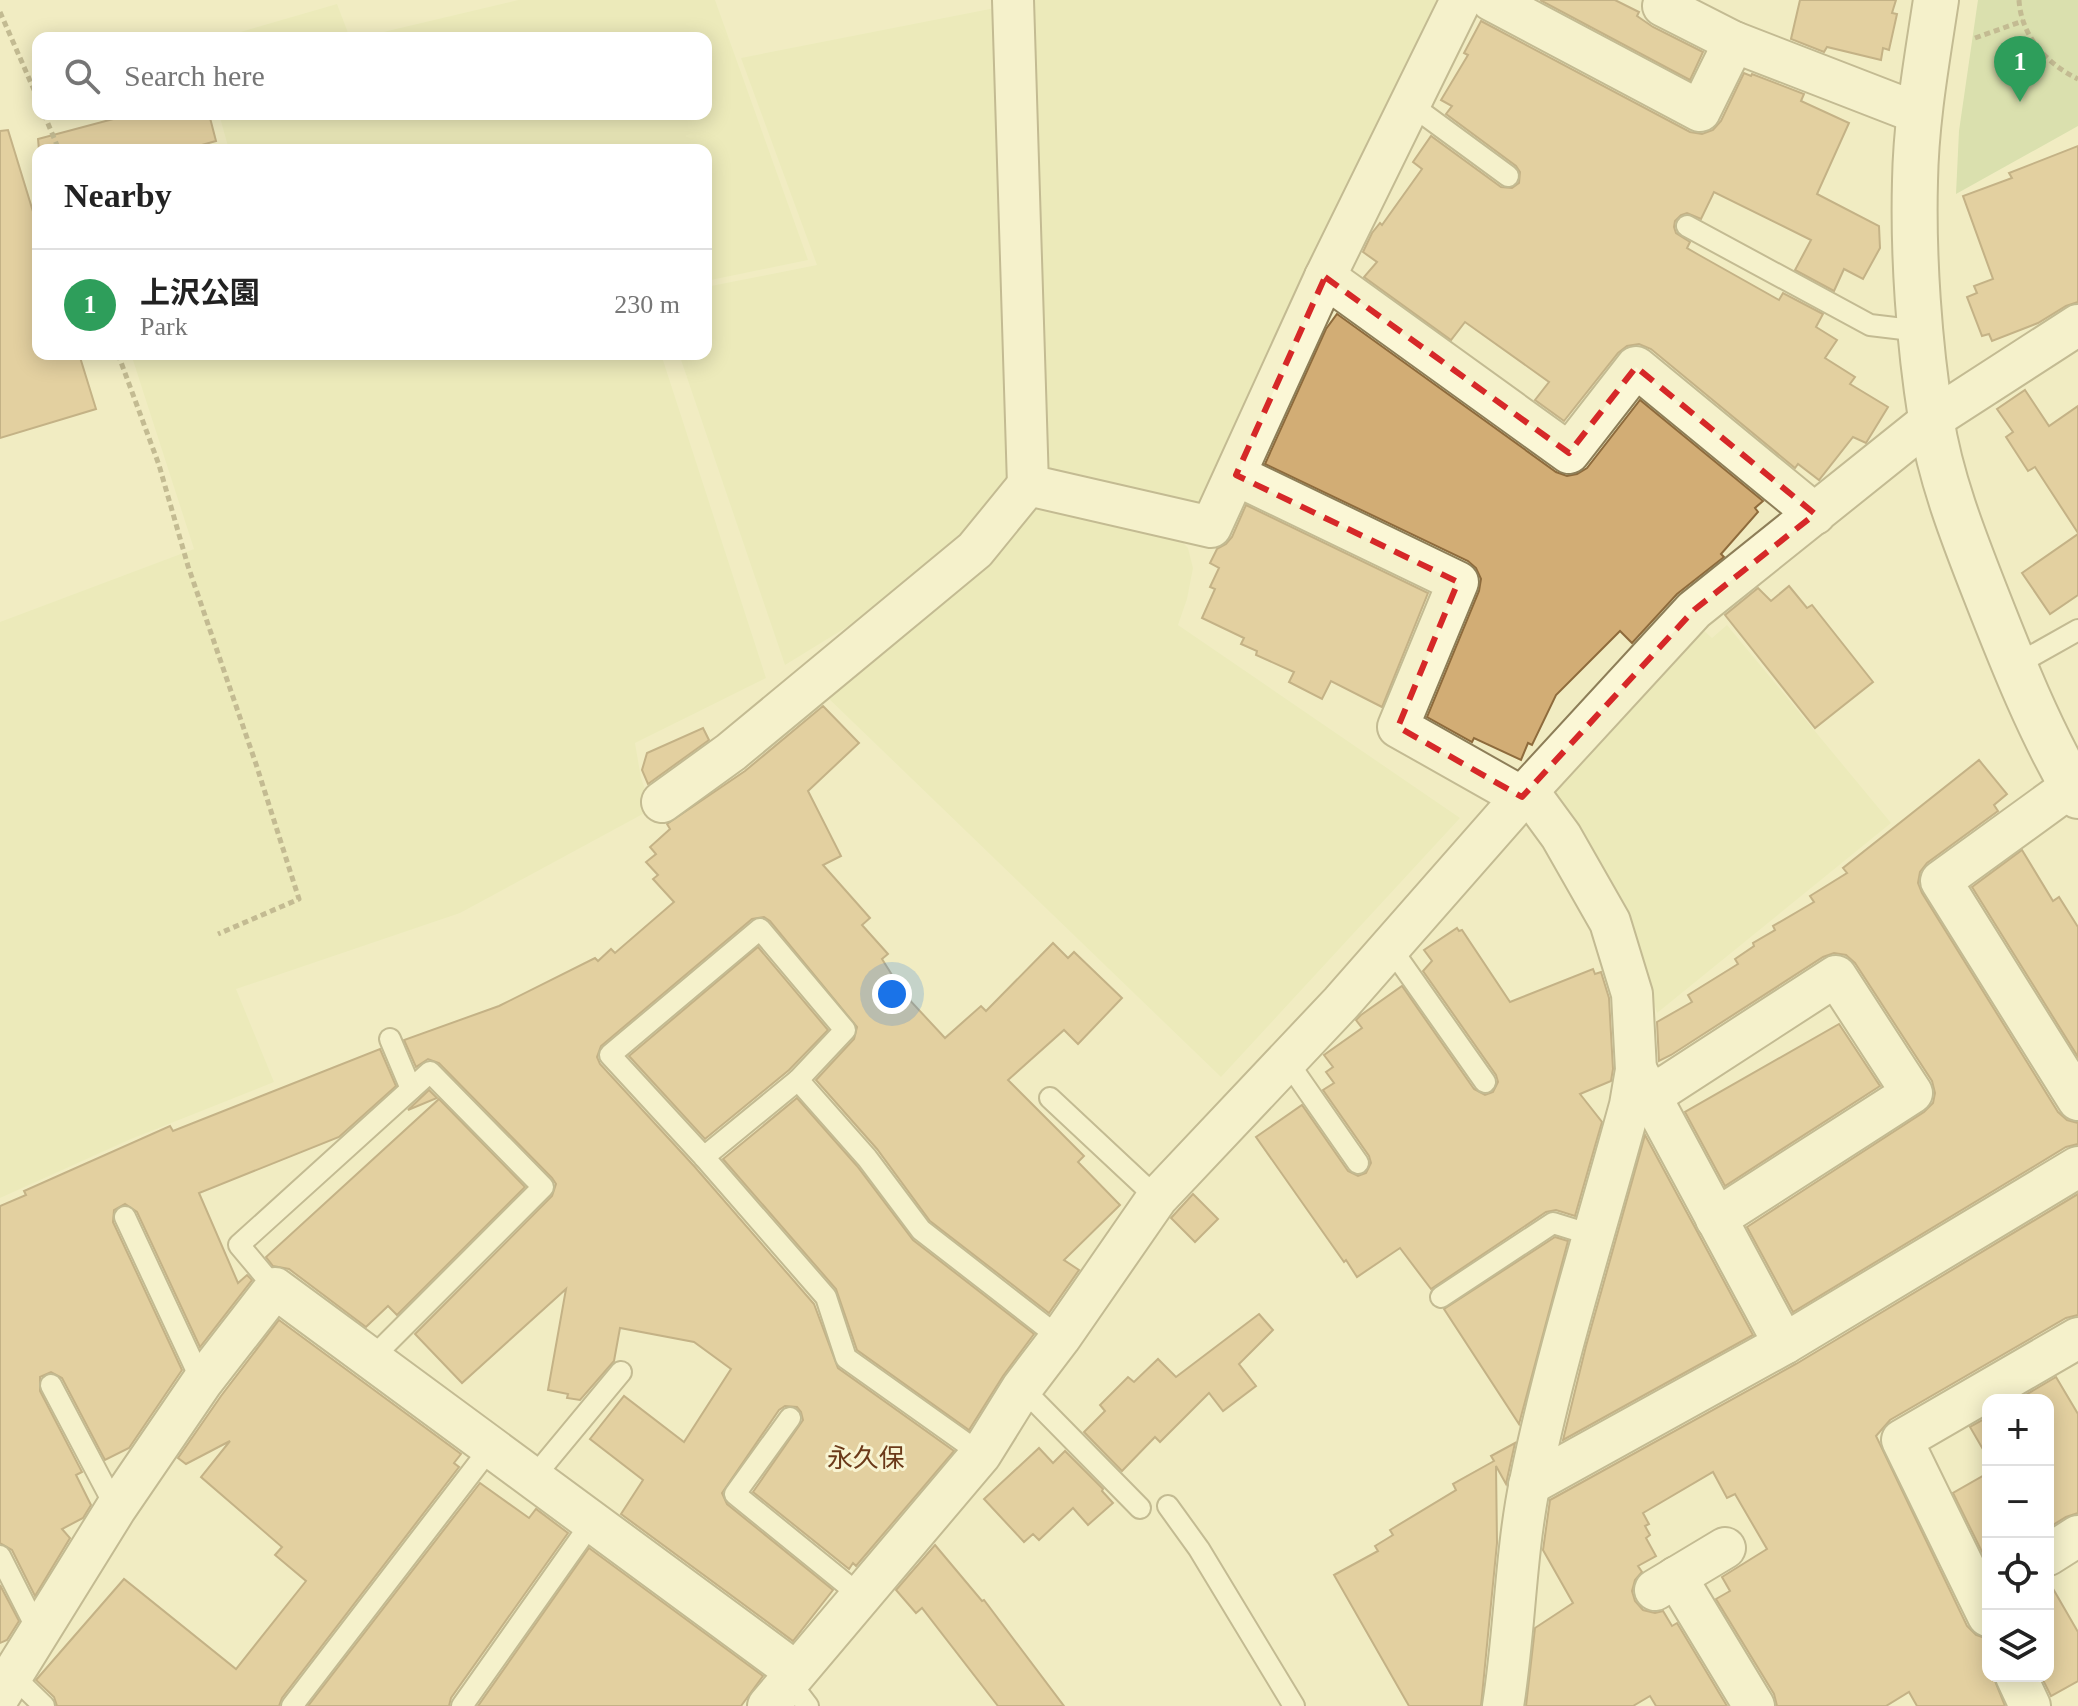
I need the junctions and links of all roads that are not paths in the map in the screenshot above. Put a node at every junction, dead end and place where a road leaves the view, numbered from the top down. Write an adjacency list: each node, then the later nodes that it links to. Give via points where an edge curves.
1 (1013, 0): 16 (street)
2 (1461, 0): 7 (street)
3 (1491, 0): 6 (street, via 1700,111)
4 (1665, 0): 6 (street, via 1663,6)
5 (1936, 0): 8 (street)
6 (1734, 42): 8 (street)
7 (1410, 104): 9 (lane); 11 (street)
8 (1920, 114): 13 (street, via 1915,181)
9 (1508, 176)
10 (1687, 226): 13 (lane, via 1870,325)
11 (1325, 277): 15 (street); 17 (street, via 1569,453 1636,367)
12 (2078, 325): 14 (street)
13 (1920, 331): 14 (street)
14 (1931, 420): 17 (street); 19 (street, via 1969,550)
15 (1236, 475): 16 (street, via 1211,527); 21 (street, via 1458,582 1398,727)
16 (1028, 485): 22 (street, via 975,550 731,752)
17 (1815, 514): 21 (street, via 1694,610)
18 (2078, 630): 19 (lane)
19 (2014, 666): 20 (street)
20 (2075, 791): 31 (street, via 1941,881)
21 (1525, 794): 23 (street); 28 (street, via 1561,836 1610,922 1632,994)
22 (662, 802)
23 (1390, 947): 25 (street); 27 (lane)
24 (390, 1039): 29 (lane)
25 (1287, 1061): 33 (lane); 35 (street)
26 (798, 1080): 32 (lane); 32 (lane, via 845,1030 760,929 610,1055); 41 (lane, via 921,1230)
27 (1485, 1082)
28 (1643, 1083): 37 (street); 37 (street, via 1836,976 1912,1093); 38 (street, via 1630,1105)
29 (411, 1089): 39 (lane, via 239,1245); 44 (lane, via 430,1072 543,1187)
30 (1050, 1098): 35 (lane)
31 (2078, 1100)
32 (704, 1157): 51 (lane, via 826,1297 846,1358)
33 (1358, 1163)
34 (2078, 1167): 43 (street)
35 (1157, 1198): 41 (street)
36 (125, 1217): 46 (lane)
37 (1716, 1219): 43 (street)
38 (1595, 1236): 40 (lane, via 1553,1223); 53 (street)
39 (275, 1288): 44 (street); 46 (street)
40 (1441, 1297)
41 (1060, 1338): 48 (street)
42 (2078, 1338): 62 (street, via 1902,1440)
43 (1784, 1344): 53 (street)
44 (371, 1359): 50 (street)
45 (621, 1372): 52 (lane)
46 (202, 1382): 55 (street)
47 (51, 1385): 55 (lane)
48 (1022, 1388): 51 (street); 56 (lane)
49 (790, 1418): 63 (lane, via 735,1494)
50 (491, 1447): 52 (street); 69 (lane)
51 (981, 1454): 63 (street)
52 (533, 1478): 57 (street)
53 (1529, 1485): 72 (street)
54 (1168, 1506): 71 (lane)
55 (116, 1508): 64 (street)
56 (1140, 1508)
57 (592, 1522): 67 (street); 70 (lane)
58 (2078, 1536): 60 (street)
59 (1725, 1548): 73 (street, via 1666,1584)
60 (2054, 1551)
61 (0, 1556): 64 (lane)
62 (1982, 1596)
63 (862, 1597): 67 (street)
64 (39, 1633): 66 (street)
65 (2019, 1682): 74 (street)
66 (6, 1685): 68 (lane)
67 (790, 1691)
68 (44, 1706)
69 (292, 1706)
70 (462, 1706)
71 (1294, 1706)
72 (1503, 1706)
73 (1754, 1706)
74 (2030, 1706)

